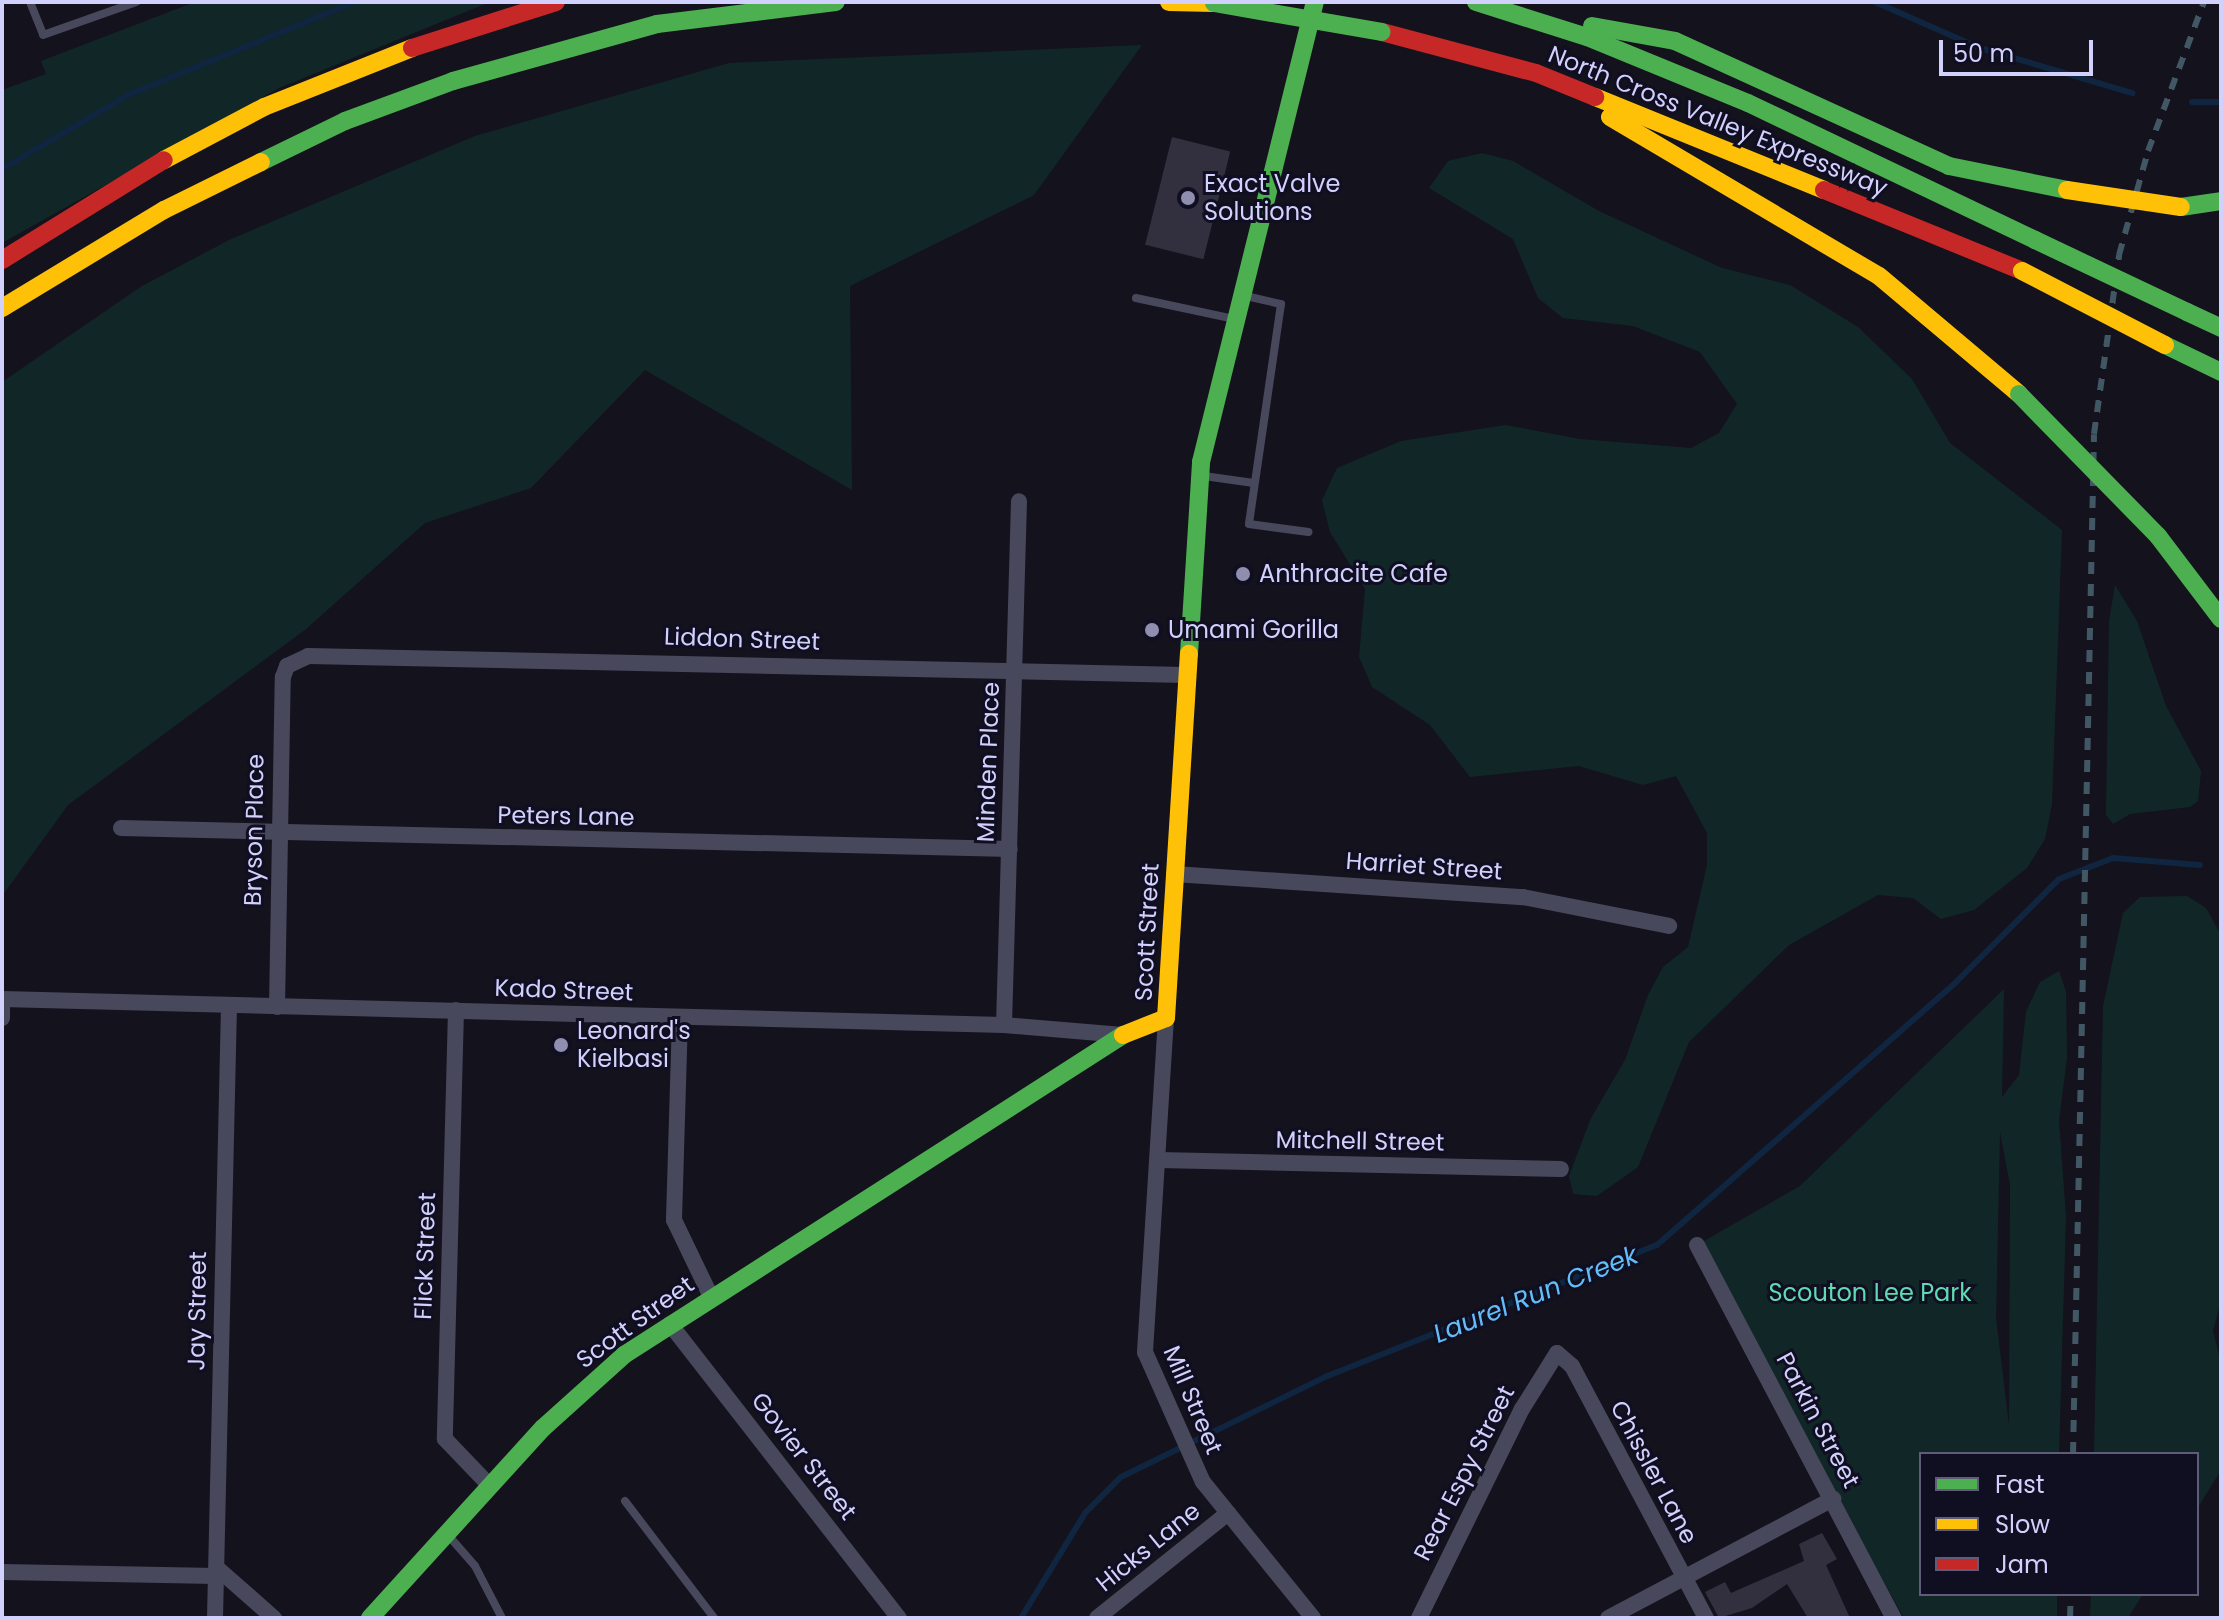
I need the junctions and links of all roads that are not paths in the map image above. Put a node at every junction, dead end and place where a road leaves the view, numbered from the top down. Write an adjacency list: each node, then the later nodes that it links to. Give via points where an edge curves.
1 (30, 2): 2 (lane, via 43,35)
2 (136, 2)
3 (556, 2): 12 (main road, via 436,38 264,107 160,162)
4 (836, 2): 15 (main road, via 657,24 386,106 232,174)
5 (1169, 2): 8 (main road, North Cross Valley Expressway)
6 (1315, 2): 13 (main road, Scott Street)
7 (1476, 2): 9 (main road, North Cross Valley Expressway)
8 (1214, 3): 10 (main road, North Cross Valley Expressway, bridge, via 1382,32)
9 (1507, 11): 11 (main road, bridge, via 1675,41 1949,166 2181,207); 17 (main road, North Cross Valley Expressway, bridge, via 1748,103)
10 (1536, 73): 18 (main road, North Cross Valley Expressway, bridge, via 2022,271); 23 (main road, bridge, via 1879,276 2019,394 2158,536)
11 (2221, 201)
12 (2, 260)
13 (1241, 295): 16 (main road, Scott Street); 20 (lane, via 1281,304)
14 (1136, 298): 16 (lane)
15 (2, 308)
16 (1235, 320): 19 (main road, Scott Street)
17 (2221, 328)
18 (2221, 372)
19 (1199, 475): 20 (lane); 26 (main road, Scott Street)
20 (1254, 483): 22 (lane, via 1249,524)
21 (1019, 501): 25 (street, Minden Place)
22 (1308, 532)
23 (2221, 619)
24 (298, 660): 25 (street, Liddon Street, via 455,656); 28 (street, Bryson Place, via 283,677)
25 (1015, 671): 26 (street, Liddon Street); 29 (street, Minden Place)
26 (1185, 675): 30 (main road, Scott Street)
27 (121, 828): 28 (street, Peters Lane)
28 (278, 834): 29 (street, Peters Lane); 34 (street, Bryson Place)
29 (1010, 849): 39 (street, Minden Place)
30 (1174, 874): 31 (street, Harriet Street, via 1523,897); 38 (main road, Scott Street)
31 (1669, 926)
32 (2, 999): 33 (street, Kado Street); 37 (street)
33 (229, 1005): 34 (street, Kado Street); 53 (street, Jay Street)
34 (277, 1007): 35 (street, Kado Street)
35 (456, 1010): 36 (street, Kado Street); 47 (street, Flick Street, via 445,1439)
36 (680, 1017): 39 (street, Kado Street); 44 (street, via 674,1220)
37 (2, 1018)
38 (1166, 1018): 40 (main road, Scott Street); 41 (street, Mill Street)
39 (1004, 1025): 40 (street, Kado Street)
40 (1123, 1035): 44 (main road, Scott Street)
41 (1159, 1160): 42 (street, Mitchell Street); 50 (street, Mill Street, via 1142,1325 1145,1352 1192,1462)
42 (1561, 1169)
43 (1697, 1245): 48 (street, Parkin Street)
44 (711, 1297): 45 (main road, Scott Street)
45 (670, 1324): 47 (main road, Scott Street, via 569,1401); 60 (street, Govier Street)
46 (1557, 1353): 54 (street, Chissler Lane, via 1572,1366); 63 (street, Rear Espy Street, via 1522,1409)
47 (490, 1486): 51 (main road, Scott Street)
48 (1833, 1499): 54 (street); 66 (street, Parkin Street)
49 (625, 1501): 59 (lane)
50 (1228, 1513): 61 (street, Hicks Lane); 62 (street, Mill Street)
51 (446, 1533): 57 (main road, Scott Street); 58 (lane, via 475,1566)
52 (2, 1572): 53 (street)
53 (217, 1572): 55 (street, Jay Street); 56 (street)
54 (1684, 1578): 64 (street); 65 (street, Chissler Lane)
55 (215, 1618)
56 (274, 1618)
57 (370, 1618)
58 (502, 1618)
59 (714, 1618)
60 (899, 1618)
61 (1097, 1618)
62 (1313, 1618)
63 (1419, 1618)
64 (1608, 1618)
65 (1706, 1618)
66 (1894, 1618)

